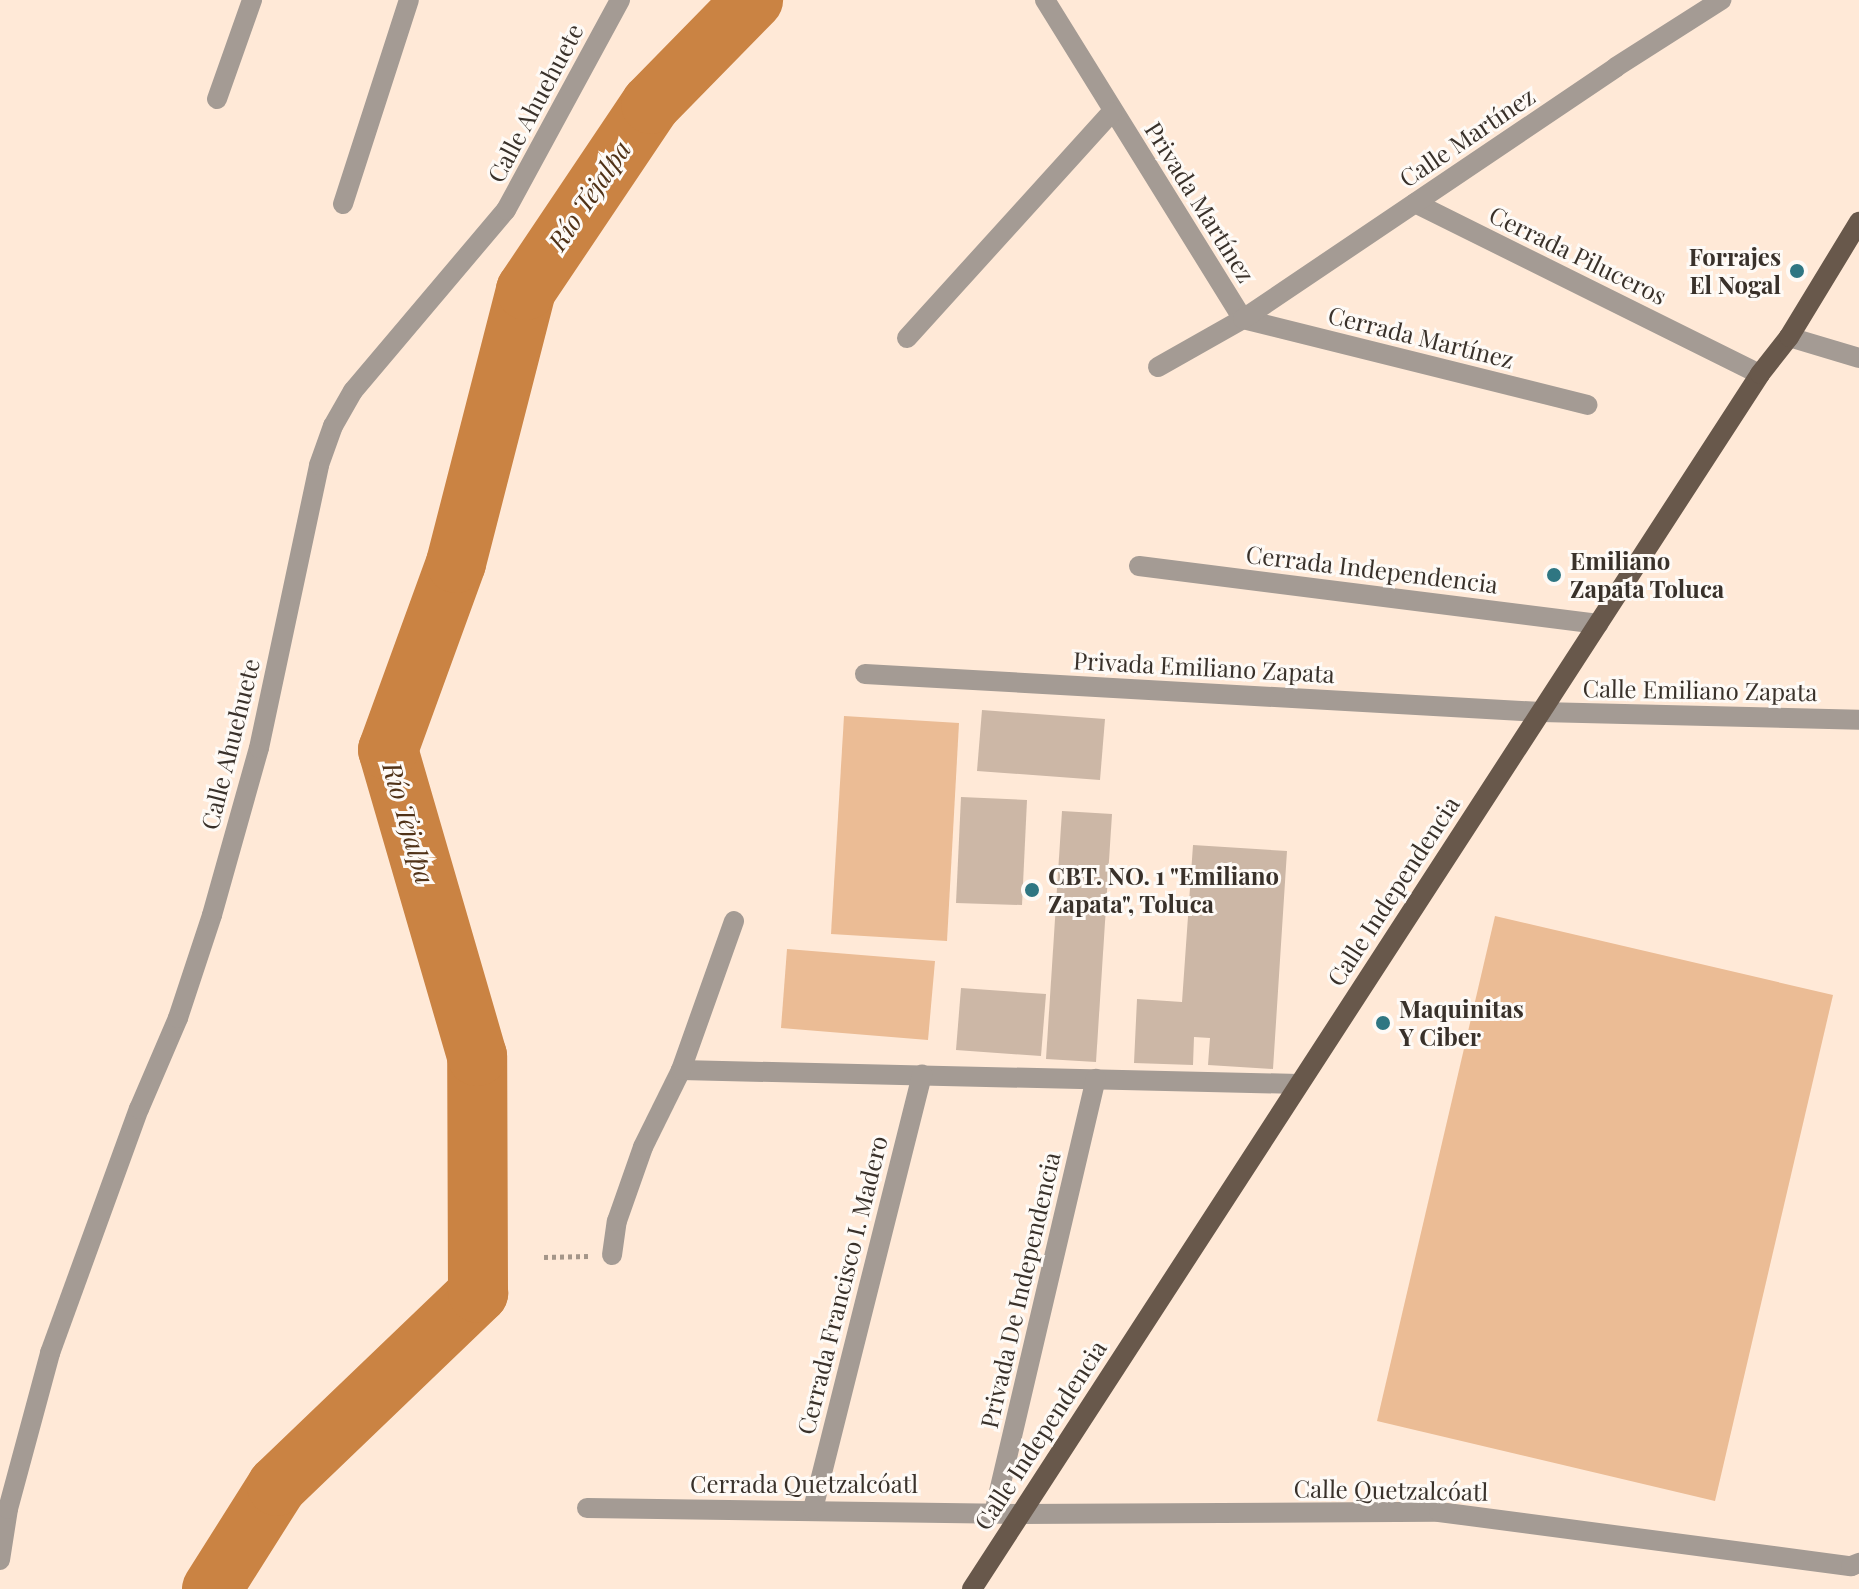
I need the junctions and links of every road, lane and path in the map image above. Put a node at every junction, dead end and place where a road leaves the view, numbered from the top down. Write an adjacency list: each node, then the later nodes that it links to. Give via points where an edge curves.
1 (252, 0): 6 (street)
2 (409, 0): 9 (street)
3 (620, 0): 33 (street, Calle Ahuehuete, via 506,210 353,391 333,426 319,465 259,748 212,915 50,1353 8,1509)
4 (1045, 0): 7 (street, Privada Martínez)
5 (1721, 0): 8 (street, Calle Martínez)
6 (217, 99)
7 (1112, 112): 11 (street, Privada Martínez); 13 (street, Privada Martínez)
8 (1415, 203): 11 (street, Calle Martínez); 16 (street, Cerrada Piluceros)
9 (343, 204)
10 (1859, 222): 12 (main road, Calle Independencia)
11 (1243, 319): 15 (street, Privada Martínez); 17 (street, Cerrada Martínez)
12 (1789, 337): 14 (street); 16 (main road, Calle Independencia)
13 (907, 338)
14 (1859, 358)
15 (1158, 367)
16 (1760, 374): 19 (main road, Calle Independencia)
17 (1587, 405)
18 (1139, 566): 19 (street, Cerrada Independencia)
19 (1598, 624): 21 (main road, Calle Independencia)
20 (865, 674): 21 (street, Privada Emiliano Zapata)
21 (1541, 712): 22 (street, Calle Emiliano Zapata); 27 (main road, Calle Independencia)
22 (1859, 720)
23 (734, 921): 24 (street)
24 (681, 1070): 25 (street); 28 (street, via 643,1147 617,1221)
25 (922, 1074): 26 (street); 30 (street, Cerrada Francisco I. Madero)
26 (1096, 1079): 27 (street); 31 (street, Privada De Independencia)
27 (1299, 1084): 32 (main road, Calle Independencia)
28 (612, 1255)
29 (587, 1508): 30 (street, Cerrada Quetzalcóatl)
30 (813, 1509): 31 (street, Cerrada Quetzalcóatl)
31 (994, 1513): 32 (street, Cerrada Quetzalcóatl)
32 (1019, 1514): 34 (street, Calle Quetzalcóatl, via 1439,1512); 35 (main road, Calle Independencia)
33 (0, 1560)
34 (1859, 1563)
35 (972, 1589)

